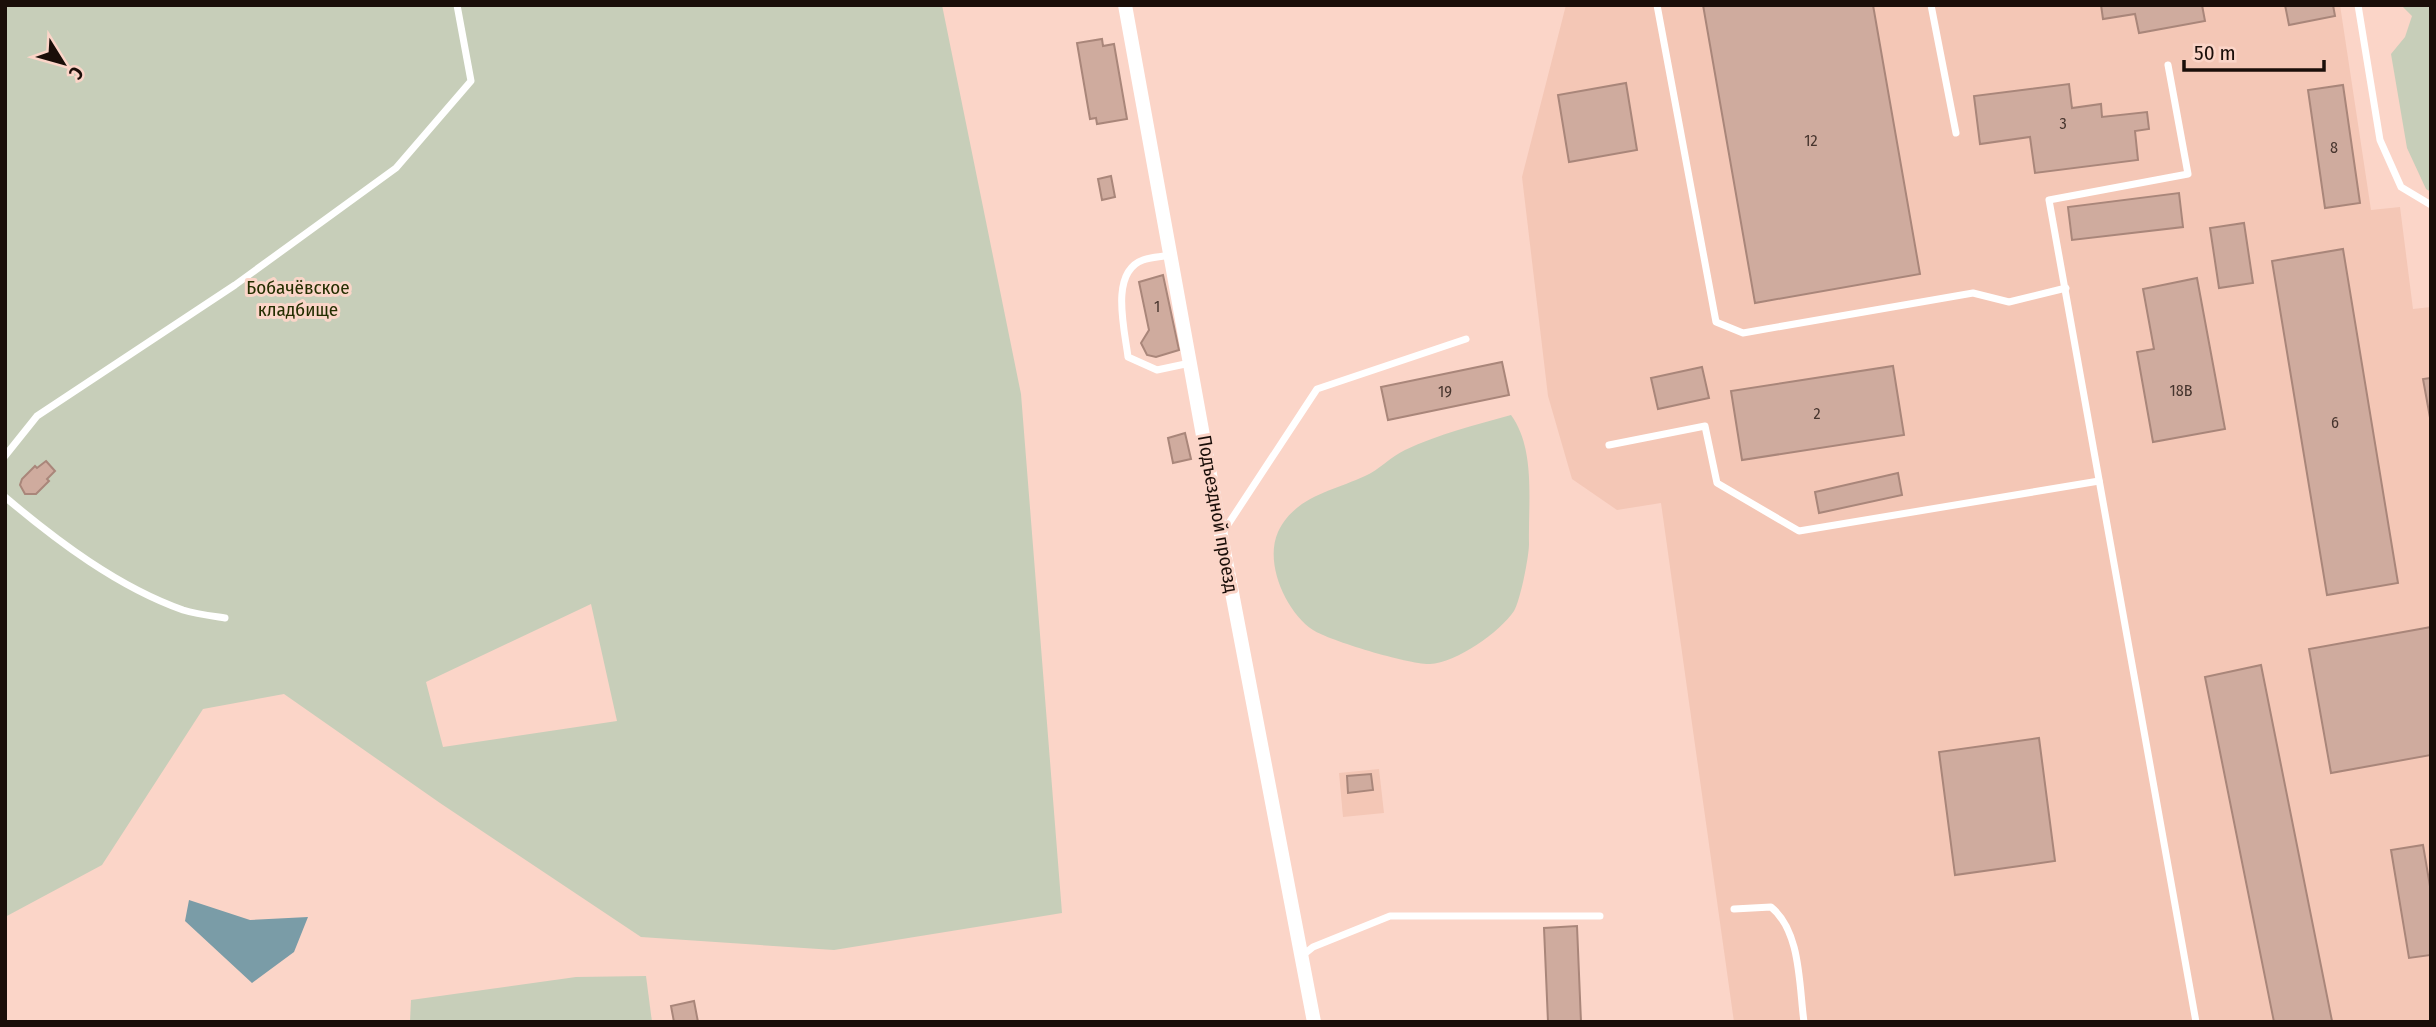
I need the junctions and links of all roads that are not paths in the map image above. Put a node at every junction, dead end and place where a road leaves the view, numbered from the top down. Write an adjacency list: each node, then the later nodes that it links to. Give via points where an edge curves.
1 (457, 5): 14 (lane, via 471,81 396,168 235,285 37,416)
2 (1657, 5): 10 (lane, via 1716,322 1743,333 1973,293 2009,302)
3 (1931, 5): 7 (lane)
4 (2358, 5): 8 (lane, via 2380,140 2401,187)
5 (1124, 7): 9 (street, Подъездной проезд)
6 (2168, 65): 10 (lane, via 2188,174 2049,200)
7 (1956, 133)
8 (2431, 205)
9 (1170, 255): 12 (street, Подъездной проезд); 12 (lane, via 1140,261 1127,273 1122,292 1128,357 1157,370)
10 (2066, 288): 15 (lane)
11 (1466, 339): 17 (lane, via 1317,388)
12 (1191, 363): 17 (street, Подъездной проезд)
13 (1609, 445): 15 (lane, via 1705,426 1717,483 1799,531)
14 (5, 456)
15 (2099, 481): 24 (lane)
16 (5, 497): 18 (lane, via 46,531 127,583 183,610)
17 (1221, 535): 21 (street, Подъездной проезд)
18 (225, 618)
19 (1734, 909): 23 (lane, via 1771,906 1782,915 1791,935)
20 (1600, 916): 21 (lane, via 1390,916)
21 (1303, 955): 22 (street, Подъездной проезд)
22 (1314, 1022)
23 (1804, 1022)
24 (2196, 1022)

